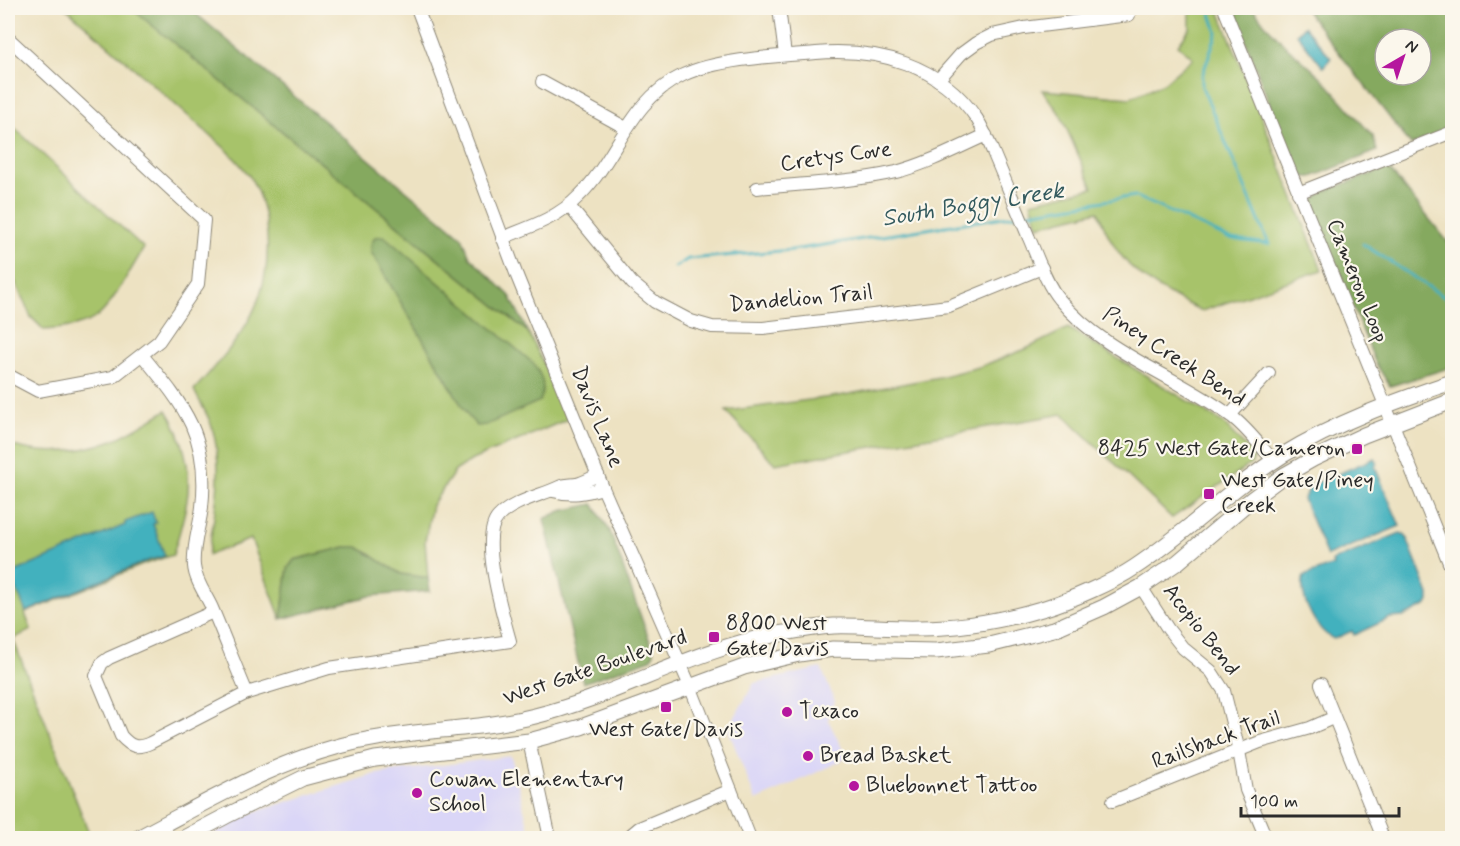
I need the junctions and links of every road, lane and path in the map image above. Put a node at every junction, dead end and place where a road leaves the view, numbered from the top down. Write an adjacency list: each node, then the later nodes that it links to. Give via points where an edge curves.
1 (417, 8): 15 (street, Davis Lane)
2 (779, 8): 6 (street)
3 (1224, 8): 13 (street, Cameron Loop)
4 (1129, 15): 7 (street, via 992,35 962,54)
5 (8, 38): 17 (street, via 204,220 198,284 159,341)
6 (785, 55): 7 (street, Piney Creek Bend, via 861,52 898,59); 9 (street, Piney Creek Bend, via 702,67 680,77 659,89)
7 (938, 80): 11 (street, Piney Creek Bend, via 963,102)
8 (542, 82): 9 (street)
9 (626, 128): 14 (street, Piney Creek Bend, via 602,170)
10 (1452, 132): 13 (street)
11 (986, 135): 12 (street, Cretys Cove, via 897,171); 16 (street, Piney Creek Bend)
12 (757, 188)
13 (1299, 193): 22 (street, Cameron Loop)
14 (569, 206): 15 (street, Piney Creek Bend); 16 (street, Dandelion Trail, via 642,292 691,321 712,327 763,328 949,306)
15 (502, 238): 26 (street, Davis Lane)
16 (1042, 268): 23 (street, Piney Creek Bend, via 1057,298 1093,333)
17 (142, 355): 19 (street, via 113,376 38,391); 33 (street, via 186,411 200,444 204,485 193,564)
18 (1269, 373): 23 (street)
19 (8, 375)
20 (1452, 382): 22 (main road, West Gate Boulevard)
21 (1452, 401): 24 (main road, West Gate Boulevard)
22 (1385, 407): 24 (street, Cameron Loop); 25 (main road, West Gate Boulevard, via 1319,435)
23 (1230, 415): 25 (street, Piney Creek Bend)
24 (1392, 424): 30 (street, Cameron Loop); 32 (main road, West Gate Boulevard, via 1283,476 1178,562)
25 (1274, 461): 29 (main road, West Gate Boulevard)
26 (598, 474): 27 (street, Davis Lane); 28 (street)
27 (603, 488): 28 (street, via 577,495); 35 (street, Davis Lane)
28 (553, 491): 38 (street, via 514,506 498,517 491,530 494,575 510,641 329,668)
29 (1199, 518): 31 (main road, West Gate Boulevard); 32 (main road, via 1188,536 1142,575)
30 (1452, 570)
31 (1129, 571): 34 (main road, via 1123,585); 35 (main road, West Gate Boulevard, via 1047,607 1010,617 963,626 834,626 782,633)
32 (1141, 587): 34 (main road, West Gate Boulevard); 42 (street, Acopio Bend, via 1183,648 1218,680 1229,705)
33 (213, 612): 38 (street); 38 (street, via 102,663 96,676 121,736 128,744 141,747)
34 (1067, 623): 37 (main road, West Gate Boulevard, via 988,645 936,651 833,649 799,654 744,667)
35 (680, 663): 37 (street, Davis Lane); 40 (main road, West Gate Boulevard, via 536,716)
36 (1321, 684): 39 (street)
37 (690, 686): 41 (main road, West Gate Boulevard, via 581,727); 45 (street, Davis Lane)
38 (247, 693)
39 (1333, 718): 42 (street, Railsback Trail); 54 (street)
40 (411, 734): 43 (main road, via 427,743); 44 (main road, West Gate Boulevard, via 352,743)
41 (529, 741): 43 (main road, West Gate Boulevard); 50 (street)
42 (1239, 751): 46 (street, Railsback Trail); 53 (street, Acopio Bend, via 1246,790)
43 (434, 754): 47 (main road, West Gate Boulevard, via 375,759 303,778)
44 (299, 759): 47 (main road, via 229,801 224,808); 48 (main road, West Gate Boulevard, via 204,802)
45 (731, 790): 51 (street, via 639,828); 52 (street, Davis Lane)
46 (1113, 801)
47 (226, 816): 49 (main road, West Gate Boulevard)
48 (138, 838)
49 (184, 838)
50 (550, 838)
51 (627, 838)
52 (750, 838)
53 (1266, 838)
54 (1383, 838)

